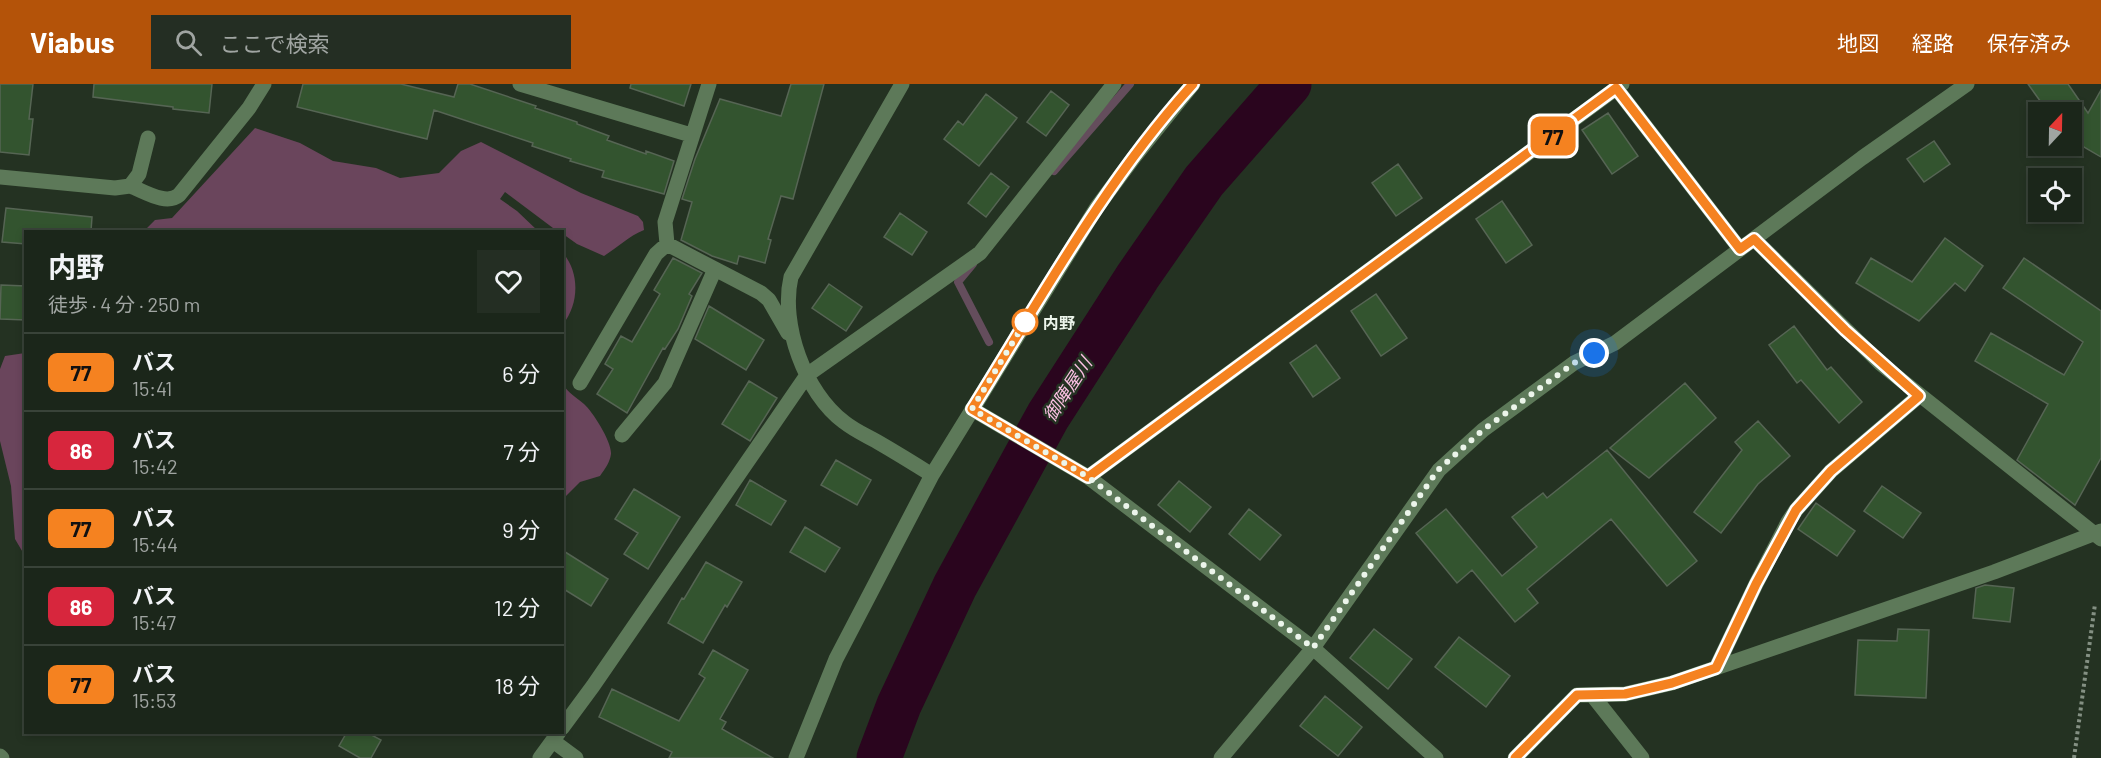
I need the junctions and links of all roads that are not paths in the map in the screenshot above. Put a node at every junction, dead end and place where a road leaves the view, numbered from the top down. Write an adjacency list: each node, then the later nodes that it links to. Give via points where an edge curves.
1 (264, 84): 12 (street, via 249,108 173,200)
2 (520, 84): 9 (street)
3 (709, 84): 9 (street)
4 (902, 84): 17 (street, via 791,277 787,303)
5 (1114, 84): 18 (street, via 980,253)
6 (1193, 84): 21 (street, via 1097,207)
7 (1967, 84): 13 (street)
8 (1619, 86): 15 (street); 24 (street)
9 (691, 135): 14 (street, via 665,222)
10 (148, 138): 12 (street, via 139,174)
11 (0, 177): 12 (street, via 115,188)
12 (130, 186)
13 (1754, 239): 15 (street); 20 (street, via 1845,330)
14 (668, 244): 16 (street); 19 (street, via 656,254)
15 (1740, 249): 26 (street, via 1615,342 1574,363 1492,423 1438,470)
16 (716, 269): 17 (street, via 769,300); 22 (street, via 665,383)
17 (792, 340): 18 (street)
18 (807, 375): 23 (street, via 829,408 843,421); 29 (street)
19 (580, 383)
20 (1919, 396): 25 (street); 27 (street, via 1831,471 1796,510)
21 (972, 409): 23 (street); 24 (street)
22 (622, 435)
23 (932, 475): 33 (street, via 836,659)
24 (1088, 477): 26 (street)
25 (2100, 535): 27 (street)
26 (1313, 648): 34 (street); 35 (street)
27 (1716, 668): 28 (street, via 1625,694)
28 (1593, 696): 36 (street, via 1577,695); 37 (street)
29 (564, 725)
30 (556, 736): 31 (street); 32 (street)
31 (540, 758)
32 (576, 758)
33 (796, 758)
34 (1221, 758)
35 (1436, 758)
36 (1515, 758)
37 (1642, 758)

